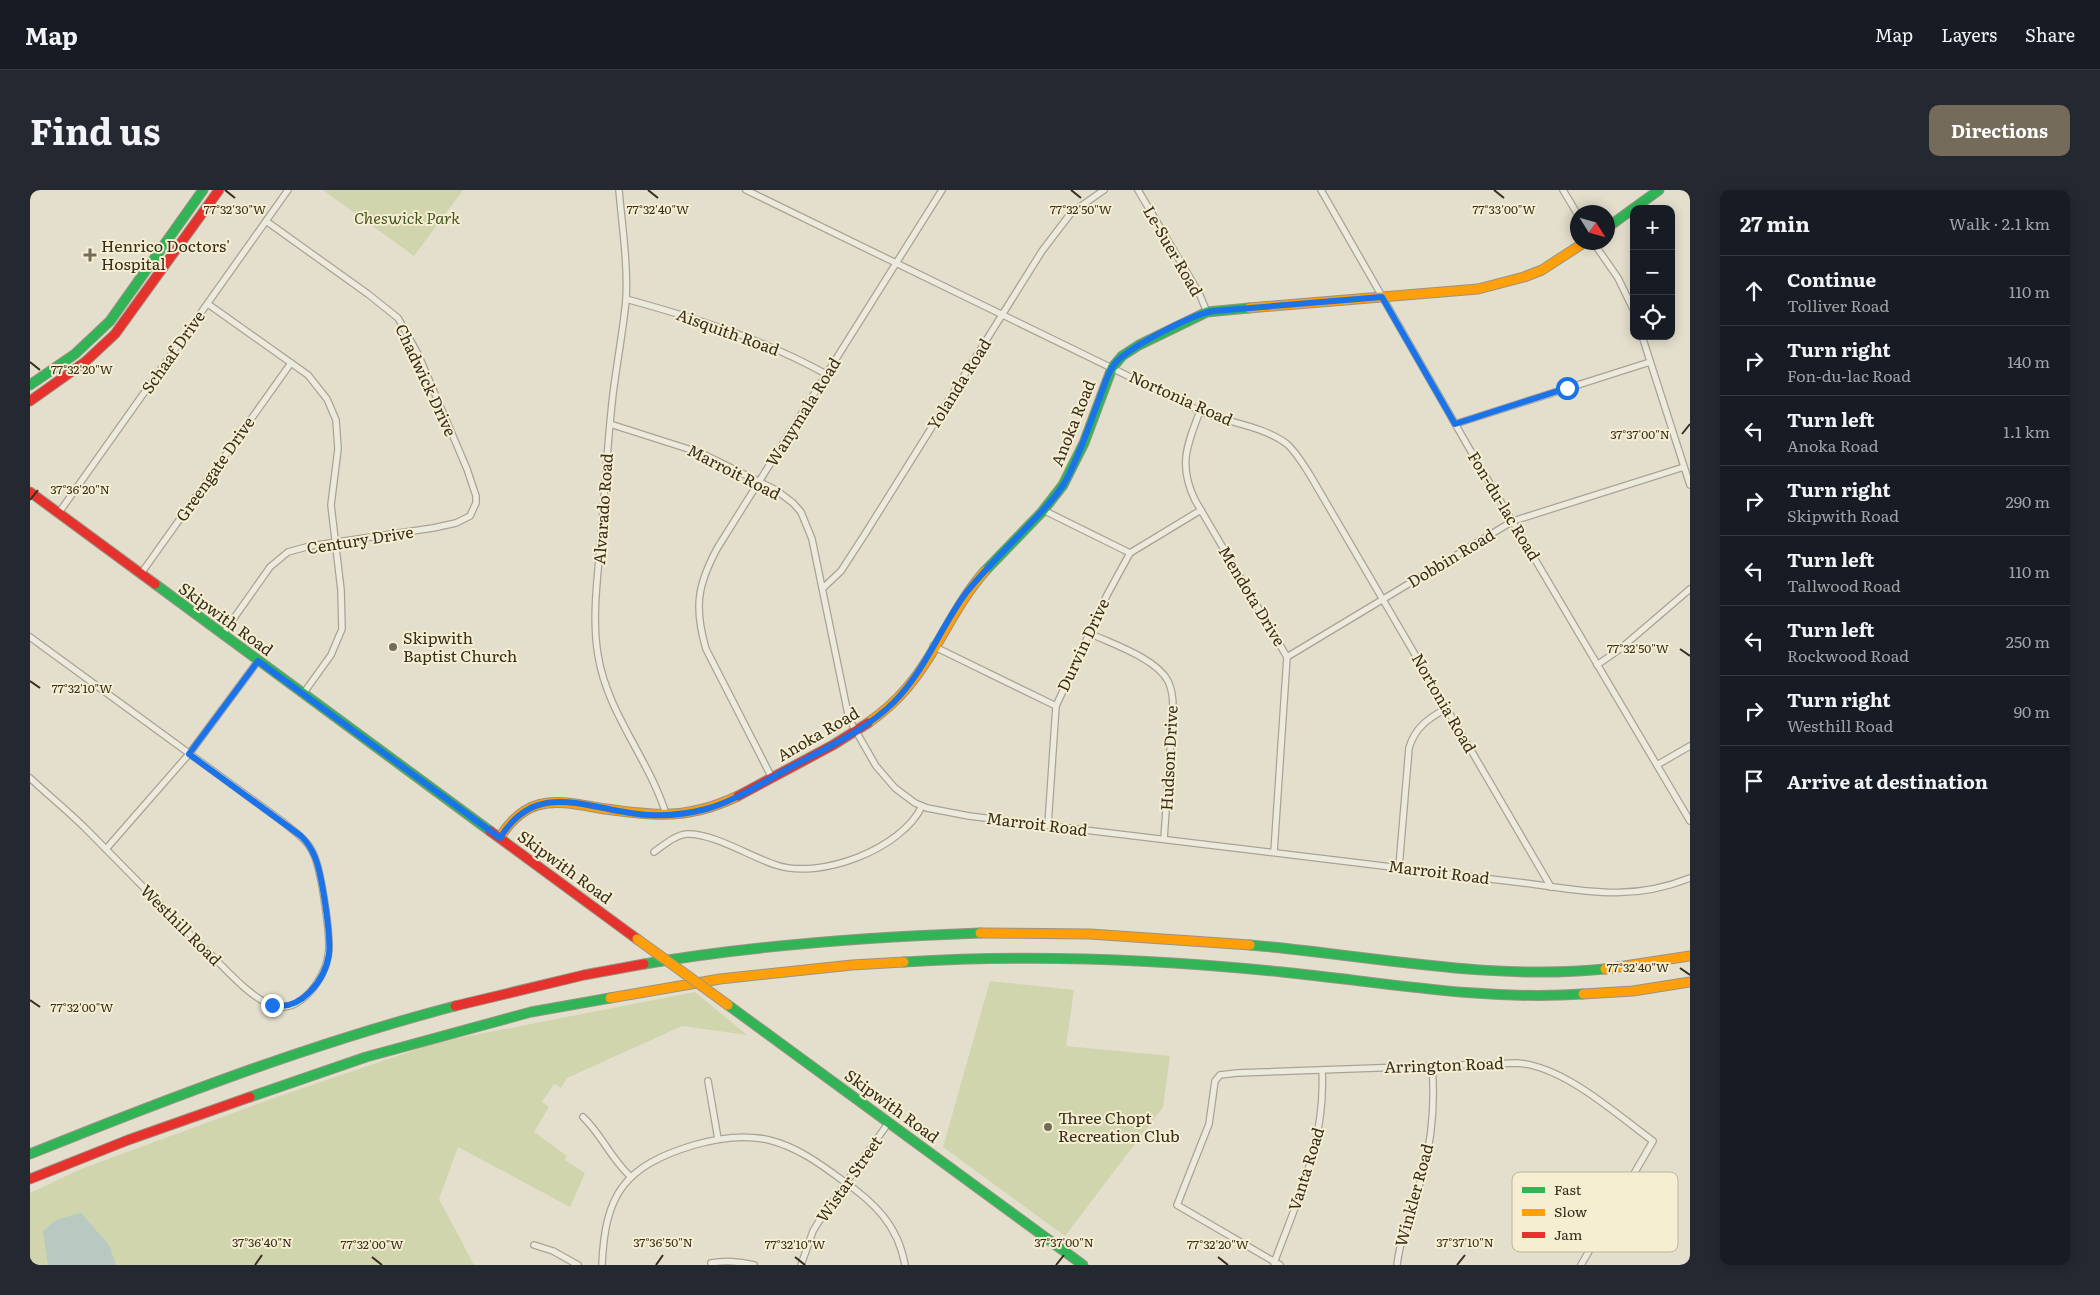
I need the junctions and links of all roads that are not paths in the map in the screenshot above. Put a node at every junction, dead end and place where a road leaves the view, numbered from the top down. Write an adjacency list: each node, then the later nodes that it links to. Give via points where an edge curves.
1 (203, 190): 29 (main road, via 110,321 74,354)
2 (219, 190): 30 (main road, via 115,334 85,362)
3 (288, 190): 13 (street, Schaaf Drive)
4 (619, 190): 19 (street, Alvarado Road)
5 (746, 190): 17 (street, Nortonia Road)
6 (942, 190): 17 (street, Wanymala Road)
7 (1104, 190): 23 (street, Yolanda Road, via 1064,220)
8 (1138, 190): 22 (street, Le-Suer Road)
9 (1321, 190): 18 (street, Fon-du-lac Road)
10 (1563, 190): 12 (street)
11 (1659, 190): 14 (main road)
12 (1572, 205)
13 (266, 221): 21 (street, Schaaf Drive); 40 (street, Chadwick Drive, via 398,318 418,354 471,480 476,496)
14 (1615, 222)
15 (1573, 250): 18 (main road, Anoka Road, via 1542,270 1499,285 1457,292)
16 (1599, 250): 20 (street)
17 (896, 263): 23 (street, Nortonia Road); 28 (street, Wanymala Road)
18 (1382, 297): 22 (main road, Anoka Road); 33 (street, Fon-du-lac Road)
19 (626, 299): 28 (street, Aisquith Road, via 731,330); 32 (street, Alvarado Road)
20 (1630, 303)
21 (208, 304): 26 (street); 41 (street, Schaaf Drive)
22 (1207, 312): 27 (main road, Anoka Road, via 1139,345 1122,356)
23 (1003, 315): 27 (street, Nortonia Road); 46 (street, Yolanda Road, via 841,571)
24 (1643, 340): 25 (street)
25 (1650, 362): 33 (street); 34 (street)
26 (291, 363): 43 (street, via 320,389 336,420 338,449 332,505); 45 (street, Greengate Drive)
27 (1112, 368): 31 (street, Nortonia Road); 38 (main road, Anoka Road, via 1074,463 1062,487)
28 (826, 374): 35 (street, Wanymala Road)
29 (30, 384)
30 (30, 401)
31 (1200, 411): 39 (street, Mendota Drive, via 1188,443 1185,464 1187,480); 48 (street, Nortonia Road, via 1268,432 1291,448)
32 (610, 424): 35 (street, Marroit Road, via 701,452); 66 (street, Alvarado Road, via 597,592 598,654 619,717 662,799)
33 (1455, 424): 42 (street, Fon-du-lac Road)
34 (1684, 467): 36 (street); 42 (street, Dobbin Road)
35 (759, 481): 46 (street, Marroit Road, via 783,495 802,512); 64 (street, Wanymala Road, via 708,564 698,605 700,628 712,664)
36 (1690, 485)
37 (30, 492): 41 (main road, Skipwith Road)
38 (1043, 510): 44 (street); 52 (main road, Anoka Road, via 978,579)
39 (1201, 510): 44 (street); 53 (street, Mendota Drive)
40 (474, 511): 43 (street, Century Drive, via 465,519 433,528)
41 (58, 514): 45 (main road, Skipwith Road)
42 (1513, 521): 48 (street, Dobbin Road); 55 (street, Fon-du-lac Road)
43 (335, 542): 50 (street, Century Drive, via 295,550 276,561); 56 (street, via 341,633 331,656)
44 (1130, 553): 49 (street, Durvin Drive)
45 (140, 575): 50 (main road, Skipwith Road)
46 (823, 588): 59 (street, Marroit Road, via 849,719)
47 (1690, 589): 55 (street, via 1620,649)
48 (1383, 599): 53 (street, Dobbin Road); 58 (street, Nortonia Road)
49 (1089, 633): 57 (street, Durvin Drive); 70 (street, Hudson Drive, via 1154,665 1171,687 1173,708)
50 (222, 634): 54 (main road, Skipwith Road)
51 (30, 637): 61 (street)
52 (933, 646): 57 (street); 59 (main road, Anoka Road, via 904,691)
53 (1287, 657): 73 (street, Mendota Drive)
54 (258, 661): 56 (main road, Skipwith Road); 61 (street)
55 (1597, 664): 62 (street, Fon-du-lac Road)
56 (303, 694): 69 (main road, Skipwith Road)
57 (1056, 706): 68 (street, Durvin Drive)
58 (1447, 708): 74 (street, via 1421,724 1408,748); 76 (street, Nortonia Road)
59 (857, 730): 64 (main road, Anoka Road); 65 (street, Marroit Road, via 884,777)
60 (1690, 746): 62 (street)
61 (189, 754): 71 (street); 71 (street, Westhill Road, via 309,844 323,893 329,951 322,973 305,998 285,1007 272,1005 244,986)
62 (1657, 765): 67 (street, Fon-du-lac Road)
63 (30, 778): 71 (street, Westhill Road)
64 (772, 778): 66 (main road, Anoka Road, via 708,808)
65 (922, 806): 68 (street, Marroit Road, via 952,814); 72 (street, via 911,823 883,846 838,863 809,869 776,866 697,834 679,836)
66 (666, 814): 69 (main road, Anoka Road, via 647,815 579,804 540,803 522,811)
67 (1690, 820)
68 (1048, 825): 70 (street, Marroit Road)
69 (500, 838): 83 (main road, Skipwith Road, bridge)
70 (1164, 839): 73 (street, Marroit Road)
71 (106, 849)
72 (654, 852)
73 (1274, 852): 74 (street, Marroit Road)
74 (1398, 867): 76 (street, Marroit Road)
75 (1690, 878): 76 (street, Marroit Road, via 1664,887 1628,893 1602,894)
76 (1552, 887)
77 (1690, 956): 85 (main road, via 1598,970 1511,971 1206,940 1035,933 895,937 716,954 576,977 434,1011 151,1105)
78 (1690, 982): 88 (main road, via 1624,992 1542,997 1420,989 1204,965 1036,958 879,963 720,979 531,1012 366,1057 128,1140)
79 (1432, 1066): 80 (street, Arrington Road); 86 (street, Arrington Road, via 1517,1063 1550,1070 1654,1142); 100 (street, Winkler Road, via 1434,1098 1427,1153)
80 (1322, 1070): 93 (street, Vanta Road, via 1322,1118 1315,1151); 93 (street, Arrington Road, via 1225,1074 1218,1077 1209,1124 1177,1205)
81 (708, 1082): 84 (street)
82 (583, 1117): 87 (street, via 598,1133 618,1166)
83 (889, 1122): 89 (street, Wistar Street); 99 (main road, Skipwith Road)
84 (718, 1139): 87 (street, via 658,1158); 89 (street, via 756,1138 784,1144)
85 (30, 1154)
86 (1636, 1172)
87 (631, 1177): 95 (street, via 609,1212)
88 (30, 1179)
89 (845, 1182): 97 (street, Wistar Street, via 813,1231); 98 (street, via 885,1216 899,1240)
90 (534, 1245): 94 (street)
91 (1590, 1252): 101 (street, Arrington Road)
92 (711, 1264): 96 (street, via 723,1261)
93 (1276, 1264)
94 (578, 1265)
95 (602, 1265)
96 (754, 1265)
97 (802, 1265)
98 (905, 1265)
99 (1083, 1265)
100 (1396, 1265)
101 (1582, 1265)

